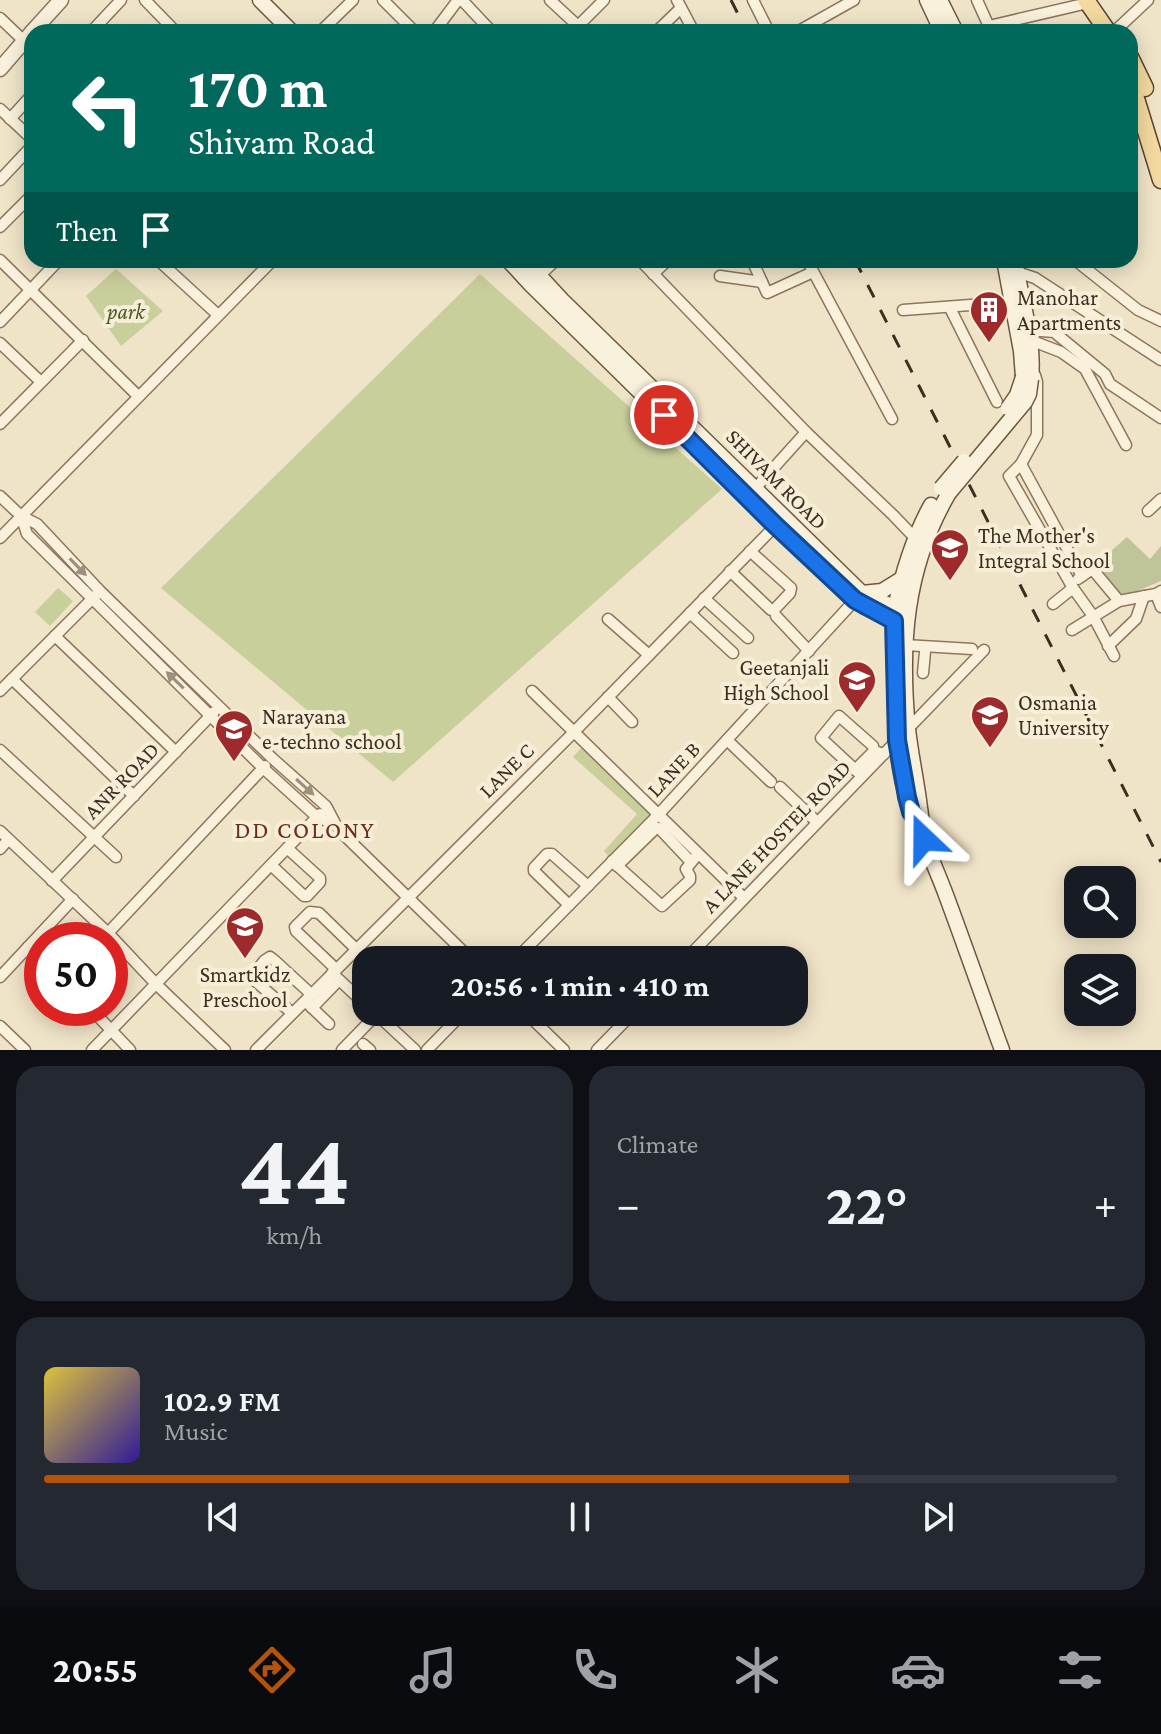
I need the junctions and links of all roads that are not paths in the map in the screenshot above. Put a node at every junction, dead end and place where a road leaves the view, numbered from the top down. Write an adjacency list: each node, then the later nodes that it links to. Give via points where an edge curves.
1 (61, 0): 22 (main road)
2 (121, 0): 23 (street)
3 (145, 0): 24 (street)
4 (248, 0): 25 (main road)
5 (260, 0): 26 (main road)
6 (353, 0): 27 (street)
7 (383, 0): 28 (street)
8 (460, 0): 29 (street); 30 (street)
9 (550, 0): 31 (street)
10 (604, 0): 32 (street)
11 (753, 0): 35 (street)
12 (828, 0): 20 (street)
13 (854, 0): 20 (street)
14 (927, 0): 37 (main road)
15 (940, 0): 38 (main road)
16 (977, 0): 39 (street)
17 (1148, 0): 42 (street)
18 (1090, 1): 40 (street); 41 (main road)
19 (679, 4): 33 (street); 34 (street)
20 (834, 11): 36 (street)
21 (0, 18): 43 (street)
22 (39, 24)
23 (98, 24)
24 (168, 24)
25 (272, 24)
26 (284, 24)
27 (328, 24)
28 (407, 24)
29 (440, 24)
30 (484, 24)
31 (571, 24)
32 (580, 24)
33 (663, 24)
34 (690, 24)
35 (765, 24)
36 (811, 24)
37 (936, 24)
38 (952, 24)
39 (988, 24)
40 (1008, 24)
41 (1108, 24)
42 (1122, 24)
43 (24, 32)
44 (24, 41): 45 (main road)
45 (0, 69)
46 (1138, 73): 52 (main road)
47 (24, 104): 50 (street)
48 (1138, 107): 55 (main road)
49 (0, 109): 50 (street)
50 (10, 119): 51 (street)
51 (24, 132)
52 (1161, 143)
53 (24, 154): 54 (street)
54 (0, 180)
55 (1161, 180)
56 (24, 203): 57 (street)
57 (0, 227)
58 (0, 260): 78 (street)
59 (51, 268): 78 (street)
60 (167, 268): 82 (street)
61 (265, 268): 82 (street)
62 (515, 268): 99 (main road, SHIVAM ROAD)
63 (533, 268): 75 (main road, SHIVAM ROAD)
64 (547, 268): 75 (street)
65 (647, 268): 74 (street)
66 (659, 268): 74 (street)
67 (756, 268): 77 (street)
68 (811, 268): 73 (street)
69 (1005, 268): 79 (main road)
70 (1016, 268): 85 (main road)
71 (1019, 268): 88 (street)
72 (1085, 268): 83 (street, via 1138,310)
73 (813, 272): 77 (street, via 767,293); 95 (street)
74 (653, 274): 96 (street)
75 (540, 275): 99 (main road, SHIVAM ROAD)
76 (720, 276): 77 (street)
77 (762, 282)
78 (30, 290): 84 (street); 86 (street)
79 (1011, 302): 80 (street); 89 (main road)
80 (950, 308): 81 (street); 92 (street)
81 (903, 310)
82 (218, 315): 91 (street)
83 (1161, 321)
84 (0, 322)
85 (1029, 335): 89 (main road); 94 (street, via 1054,332 1110,384); 97 (street, via 1085,369)
86 (83, 340): 90 (street); 91 (street)
87 (0, 343): 90 (street)
88 (1161, 360)
89 (1029, 374): 98 (street, via 1037,382 1037,435); 105 (main road, bridge, via 1025,402)
90 (41, 382): 93 (street)
91 (138, 396): 103 (street)
92 (997, 402)
93 (2, 418)
94 (1161, 418)
95 (892, 419)
96 (806, 432): 99 (street); 105 (street)
97 (1126, 445)
98 (1021, 464): 109 (street); 111 (street, via 1009,476)
99 (752, 492): 104 (main road, SHIVAM ROAD)
100 (0, 496): 103 (street)
101 (1161, 499): 102 (street)
102 (1148, 511)
103 (21, 516): 106 (street); 113 (street, via 27,534)
104 (780, 522): 107 (street, LANE C); 116 (main road, SHIVAM ROAD)
105 (921, 535): 110 (main road); 123 (main road)
106 (0, 538)
107 (750, 551): 108 (street, LANE C); 108 (street, via 791,588 782,602 771,610)
108 (730, 571): 114 (street, LANE C)
109 (1082, 576): 111 (street); 117 (street, via 1094,571)
110 (903, 578): 116 (main road); 123 (main road)
111 (1072, 586): 118 (street); 122 (street)
112 (1158, 592): 115 (street); 119 (street)
113 (96, 595): 127 (street); 140 (street)
114 (706, 596): 120 (street, LANE C); 125 (street); 128 (street)
115 (1144, 596): 117 (street); 122 (street, via 1136,619 1111,651)
116 (859, 597): 123 (main road, SHIVAM ROAD); 130 (street, LANE B)
117 (1119, 601): 122 (street)
118 (1053, 604)
119 (1161, 607)
120 (690, 613): 132 (street); 134 (street, LANE C)
121 (776, 616): 130 (street)
122 (1093, 616): 126 (street)
123 (901, 617): 129 (main road); 143 (main road)
124 (608, 619): 134 (street)
125 (739, 624)
126 (1072, 630)
127 (55, 636): 136 (street); 145 (street)
128 (748, 638)
129 (905, 648): 131 (street); 143 (main road); 143 (street, A LANE HOSTEL ROAD, via 978,649)
130 (809, 651): 144 (street, LANE B)
131 (925, 652): 133 (street); 135 (street)
132 (733, 653)
133 (960, 654)
134 (649, 655): 139 (street, LANE C)
135 (923, 673)
136 (12, 679): 137 (street); 151 (street)
137 (0, 691)
138 (532, 691): 142 (street)
139 (608, 697): 141 (street); 142 (street, LANE C)
140 (215, 711): 145 (street, ANR ROAD); 148 (street); 149 (street)
141 (632, 722)
142 (574, 732): 153 (street); 168 (street, LANE C)
143 (902, 735): 146 (street, A LANE HOSTEL ROAD); 208 (main road, via 924,840)
144 (727, 740): 153 (street, LANE B); 155 (street)
145 (176, 752): 151 (street, ANR ROAD)
146 (879, 752): 150 (street, A LANE HOSTEL ROAD); 150 (street, via 839,716 821,738)
147 (1, 753): 158 (street)
148 (272, 758): 149 (street); 152 (street, one-way to 152)
149 (263, 768): 154 (street); 174 (street)
150 (858, 773): 155 (street, A LANE HOSTEL ROAD)
151 (134, 796): 158 (street, ANR ROAD)
152 (326, 806): 154 (street); 156 (street)
153 (658, 815): 163 (street); 164 (street, LANE B)
154 (317, 817): 156 (street); 160 (street)
155 (817, 822): 169 (street, A LANE HOSTEL ROAD)
156 (336, 825): 168 (street)
157 (0, 831): 159 (street)
158 (94, 837): 162 (street); 166 (street, ANR ROAD)
159 (8, 840): 161 (street); 166 (street)
160 (287, 848): 165 (street); 165 (street, via 320,878 307,896)
161 (0, 849)
162 (116, 857)
163 (695, 858): 164 (street, via 656,828); 164 (street, via 686,870 690,880 662,906); 169 (street)
164 (615, 864): 167 (street, LANE B)
165 (271, 865): 185 (street)
166 (52, 881): 170 (street)
167 (588, 886): 171 (street, LANE B); 171 (street, via 547,854 534,871)
168 (407, 897): 176 (street, LANE C); 177 (street)
169 (744, 898): 179 (street, A LANE HOSTEL ROAD)
170 (73, 899): 172 (street); 173 (street)
171 (569, 905): 178 (street, LANE B)
172 (51, 922)
173 (97, 922)
174 (118, 922)
175 (353, 946): 183 (street, via 319,913 310,912 295,927)
176 (359, 946)
177 (458, 946)
178 (529, 946)
179 (698, 946)
180 (24, 951): 184 (street)
181 (128, 954): 185 (street)
182 (352, 954): 183 (street, LANE C)
183 (336, 974): 186 (street); 187 (street, LANE C)
184 (0, 977)
185 (156, 984): 197 (street); 201 (street)
186 (352, 991)
187 (314, 997): 188 (street, LANE C); 188 (street, via 270,957 264,961 254,980); 189 (street)
188 (292, 1013): 202 (street, LANE C)
189 (329, 1024)
190 (0, 1026): 198 (street)
191 (107, 1026): 197 (street)
192 (365, 1026): 203 (street)
193 (389, 1026): 204 (street)
194 (450, 1026): 205 (street)
195 (539, 1026): 206 (street)
196 (620, 1026): 207 (street)
197 (111, 1030): 199 (street); 200 (street)
198 (25, 1050)
199 (92, 1050)
200 (130, 1050)
201 (225, 1050)
202 (256, 1050)
203 (342, 1050)
204 (415, 1050)
205 (427, 1050)
206 (564, 1050)
207 (597, 1050)
208 (1002, 1050)

